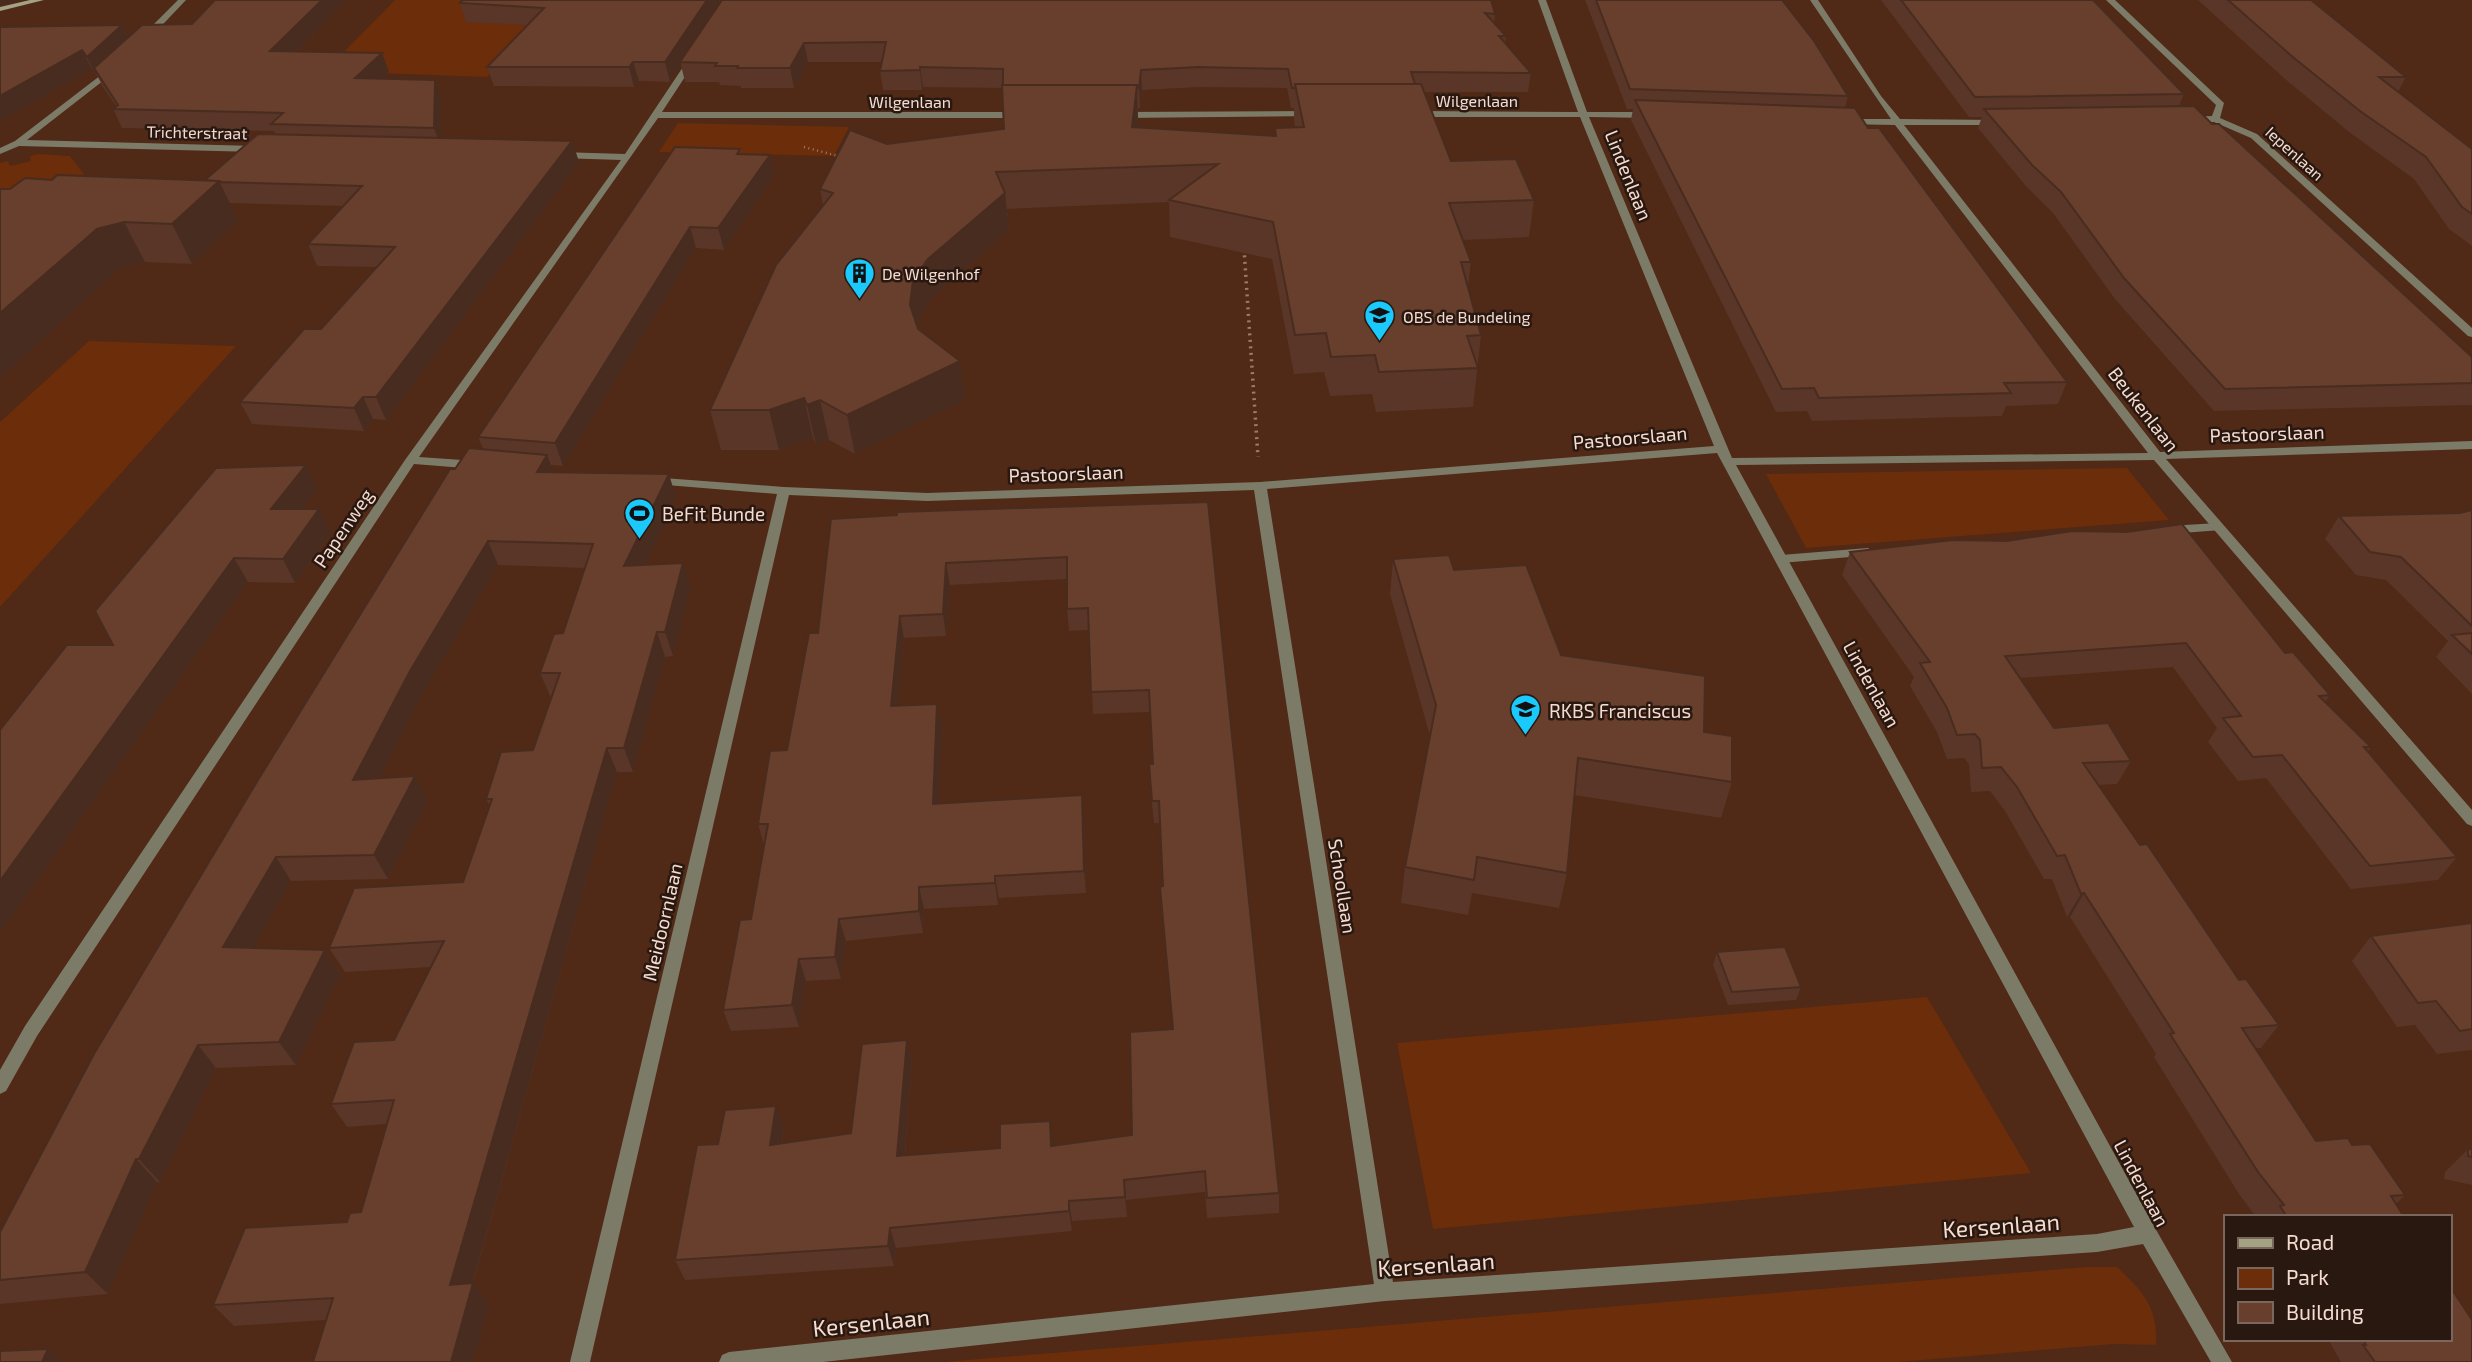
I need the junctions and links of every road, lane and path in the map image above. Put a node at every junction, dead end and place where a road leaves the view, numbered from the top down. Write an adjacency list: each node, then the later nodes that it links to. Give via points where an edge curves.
1 (40, 0): 6 (main road)
2 (181, 0): 7 (street)
3 (1542, 0): 10 (street, Lindenlaan)
4 (1814, 0): 21 (street, Beukenlaan)
5 (2110, 0): 17 (street, via 2221,104)
6 (0, 9)
7 (137, 46)
8 (701, 46): 13 (street, Papenweg)
9 (120, 62): 22 (street)
10 (1583, 113): 12 (street, Wilgenlaan); 16 (street, Wilgenlaan); 32 (street, Lindenlaan)
11 (1326, 114): 15 (street)
12 (1407, 114)
13 (656, 115): 14 (street, Wilgenlaan); 27 (street, Papenweg)
14 (1038, 115)
15 (1107, 115)
16 (1666, 116)
17 (2215, 119): 18 (street); 30 (street, Iepenlaan, via 2253,136)
18 (2173, 120)
19 (1832, 121): 21 (street)
20 (2008, 122): 21 (street)
21 (1901, 124): 33 (street, Beukenlaan)
22 (18, 143): 24 (street, Trichterstraat); 25 (street)
23 (803, 147): 28 (path)
24 (270, 149)
25 (0, 151)
26 (545, 155): 27 (street)
27 (628, 157): 34 (street, Papenweg)
28 (851, 160)
29 (1242, 236): 37 (path)
30 (2472, 334)
31 (2472, 444): 33 (street, Pastoorslaan)
32 (1725, 455): 33 (street, Pastoorslaan); 37 (street, Pastoorslaan); 42 (street, Lindenlaan)
33 (2157, 456): 39 (street, Beukenlaan)
34 (411, 460): 35 (street); 44 (street, Papenweg, via 39,1020)
35 (494, 467)
36 (646, 480): 38 (street, Pastoorslaan)
37 (1259, 486): 38 (street, Pastoorslaan, via 927,497); 46 (street, Schoollaan)
38 (784, 491): 47 (street, Meidoornlaan)
39 (2218, 527): 40 (street); 43 (street, Beukenlaan)
40 (2150, 532)
41 (1877, 552): 42 (street)
42 (1781, 559): 45 (street, Lindenlaan)
43 (2472, 820)
44 (0, 1086)
45 (2148, 1234): 46 (street, Kersenlaan, via 2097,1243); 49 (street, Lindenlaan)
46 (1385, 1292): 48 (street, Kersenlaan)
47 (580, 1362)
48 (729, 1362)
49 (2222, 1362)

